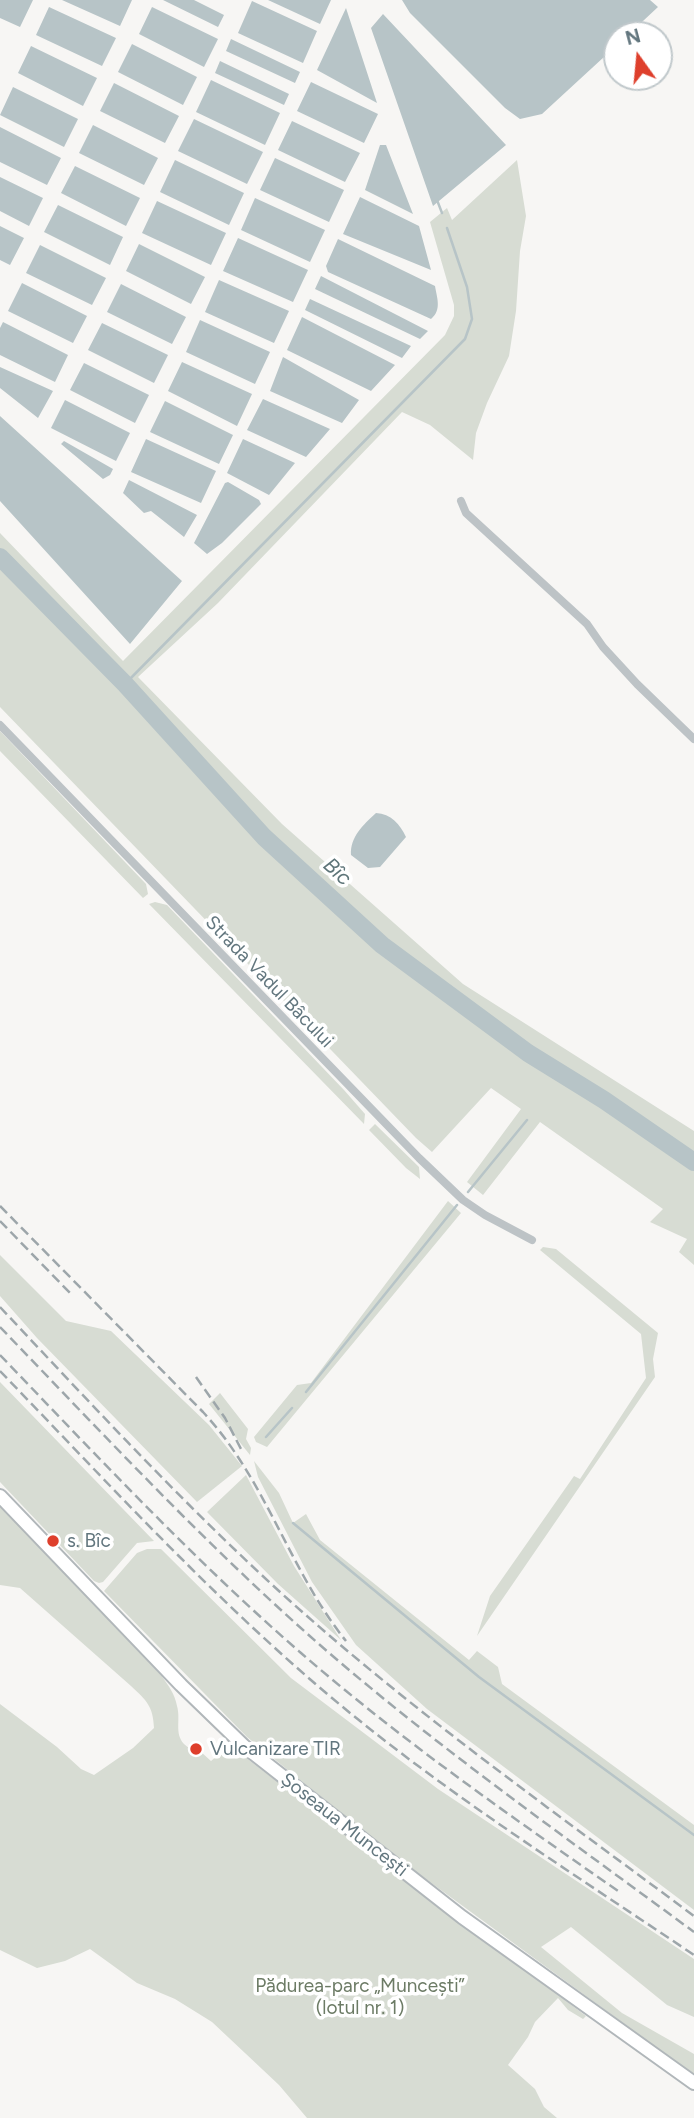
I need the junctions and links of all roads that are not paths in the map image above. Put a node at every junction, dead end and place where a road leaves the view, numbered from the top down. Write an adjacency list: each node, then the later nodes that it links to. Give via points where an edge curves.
1 (461, 501): 3 (street, via 466,513 587,624 603,647)
2 (0, 725): 4 (street, Strada Vadul Bâcului, via 419,1158 463,1200)
3 (694, 739)
4 (532, 1240)
5 (0, 1496): 6 (main road, Șoseaua Muncești, via 244,1746 462,1917)
6 (694, 2083)

